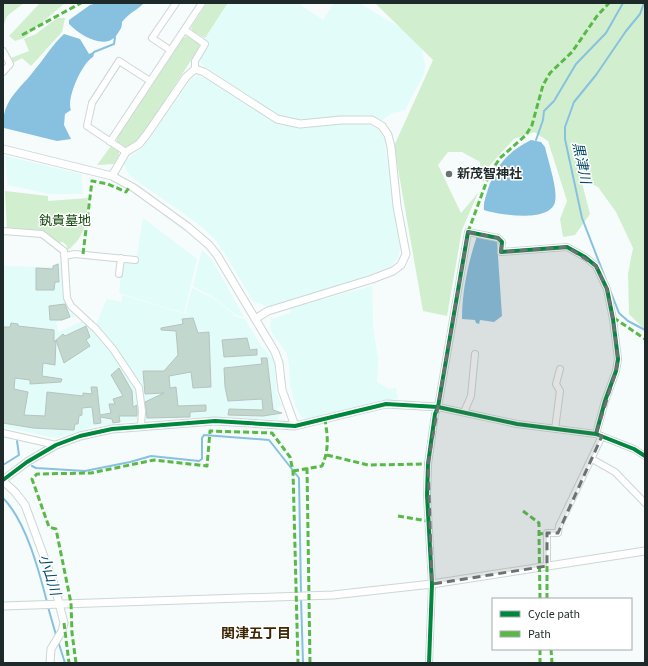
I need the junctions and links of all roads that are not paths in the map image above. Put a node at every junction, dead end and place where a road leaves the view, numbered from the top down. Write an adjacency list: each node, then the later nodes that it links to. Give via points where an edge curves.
1 (176, 3): 4 (street, via 152,38)
2 (202, 3): 3 (street)
3 (185, 30): 4 (street); 6 (street, via 205,44 195,61)
4 (170, 50): 8 (street)
5 (3, 51): 7 (street, via 10,64)
6 (195, 69): 11 (street, via 186,77 143,139); 18 (street, via 204,72 277,119 289,123 372,120 382,126 391,146 397,206 406,254 401,265 372,279 268,311)
7 (3, 72)
8 (150, 81): 9 (street); 9 (street, via 119,61 92,103 87,126)
9 (110, 142): 11 (street)
10 (3, 148): 12 (street)
11 (126, 152): 12 (street)
12 (112, 176): 18 (street, via 134,188 209,245)
13 (3, 231): 14 (street, via 42,234 64,251)
14 (64, 256): 15 (street, via 75,254); 23 (street, via 67,298 71,306 113,349 139,388)
15 (121, 258): 16 (street); 17 (street)
16 (135, 260)
17 (119, 274)
18 (255, 319): 24 (street, via 275,352 282,390)
19 (475, 354): 22 (street, via 471,396)
20 (560, 369): 25 (street, via 556,384 560,391)
21 (438, 407): 22 (street); 24 (street, via 386,404); 27 (street, via 468,232 498,238 502,242 501,252 567,247 596,266 607,289 613,319 618,365 605,401); 35 (street, via 427,479)
22 (464, 412): 25 (street, via 517,424)
23 (141, 426): 24 (street, via 215,421); 28 (street, via 112,428)
24 (295, 426)
25 (555, 429): 27 (street)
26 (3, 433): 28 (street)
27 (599, 435): 29 (street); 30 (street)
28 (56, 445): 31 (street)
29 (645, 456)
30 (592, 459): 32 (street, via 615,472); 34 (street, via 559,526 558,533 547,533)
31 (3, 480): 36 (street, via 25,505)
32 (645, 503)
33 (645, 551): 34 (street)
34 (547, 566): 35 (street)
35 (432, 584): 36 (street, via 291,598); 39 (street)
36 (59, 603): 37 (street); 38 (street, via 64,623 62,631 52,645)
37 (3, 606)
38 (50, 663)
39 (429, 663)

